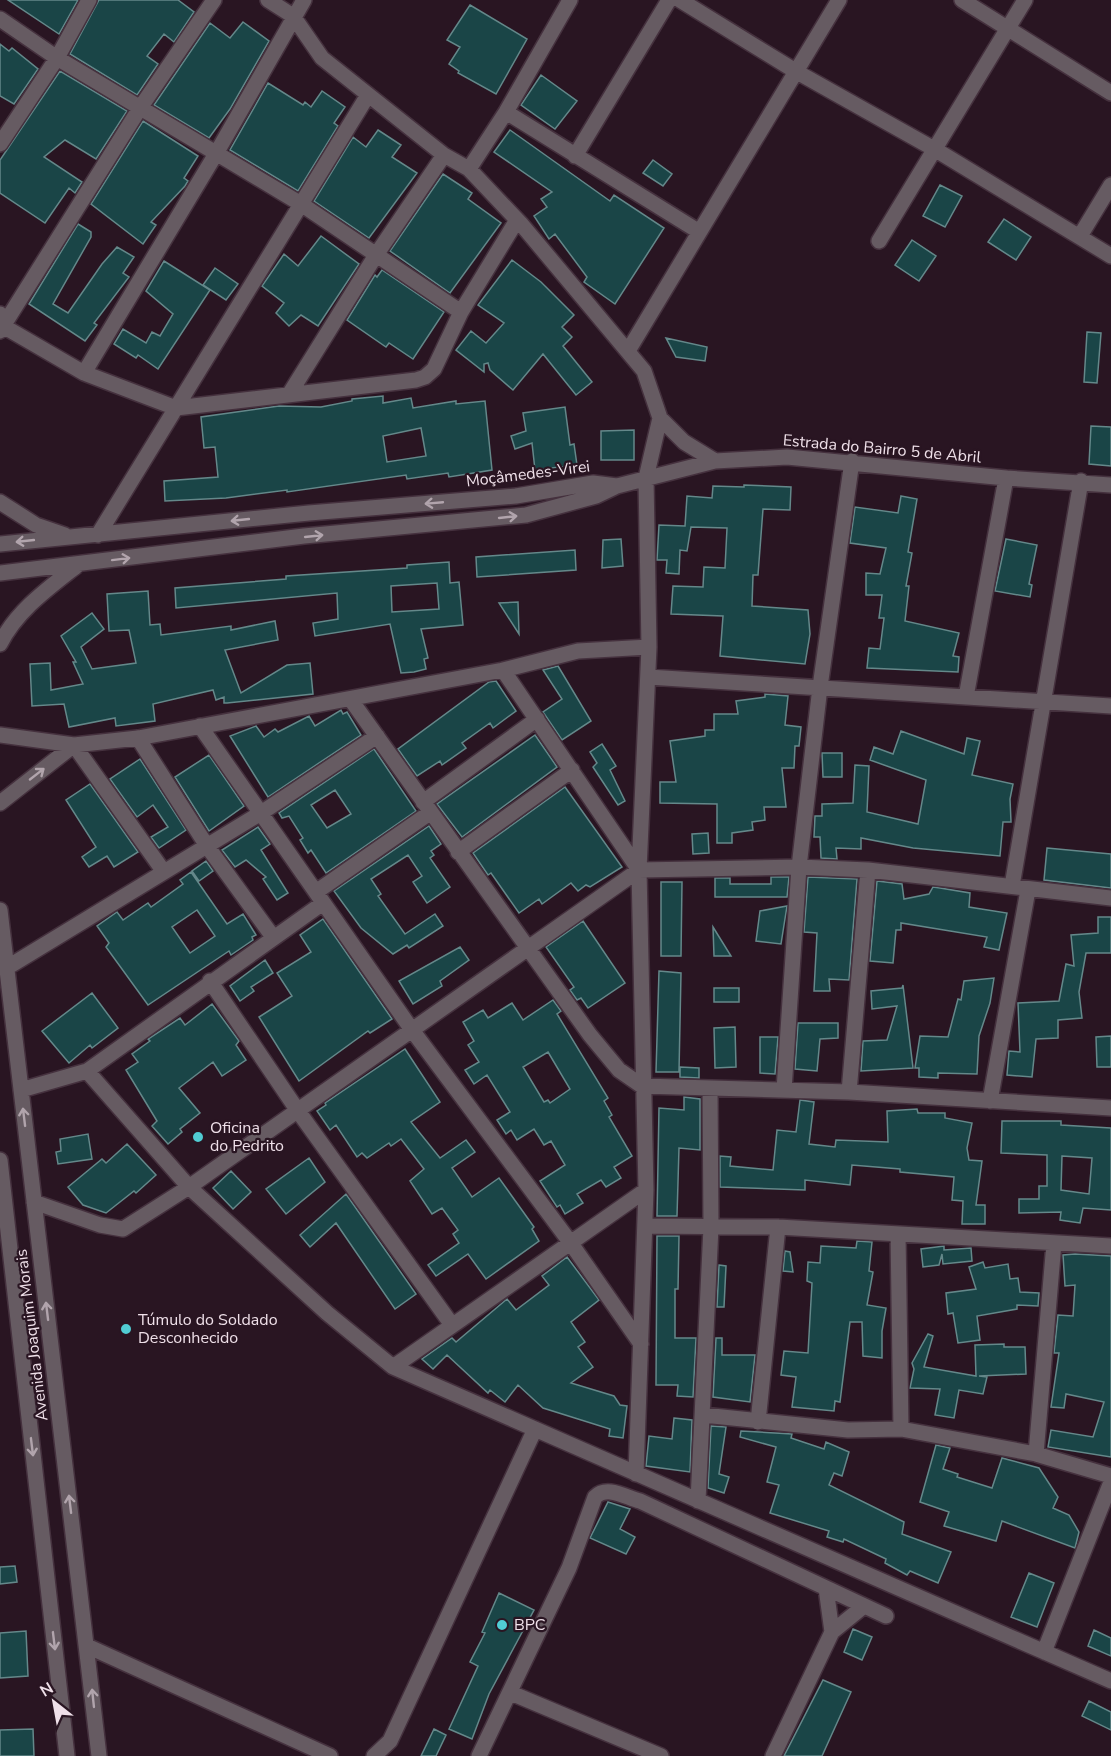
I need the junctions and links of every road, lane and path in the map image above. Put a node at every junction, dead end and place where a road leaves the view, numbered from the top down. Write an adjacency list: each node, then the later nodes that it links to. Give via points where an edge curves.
1 (89, 0): 14 (street)
2 (214, 0): 18 (street)
3 (268, 0): 11 (street)
4 (304, 0): 11 (street)
5 (570, 0): 19 (street)
6 (669, 0): 24 (street)
7 (680, 0): 15 (street)
8 (839, 0): 15 (street)
9 (962, 0): 13 (street)
10 (1025, 0): 13 (street)
11 (293, 16): 17 (street, via 322,58); 22 (street)
12 (0, 19): 14 (street)
13 (1007, 29): 16 (street); 21 (street)
14 (57, 58): 18 (street); 20 (street)
15 (797, 72): 21 (street); 29 (street)
16 (1111, 93)
17 (368, 95): 23 (street); 27 (street)
18 (140, 108): 22 (street); 35 (street)
19 (506, 112): 24 (street); 25 (street)
20 (0, 144)
21 (936, 150): 30 (street); 31 (street)
22 (217, 152): 27 (street); 37 (street)
23 (444, 155): 25 (street); 32 (street)
24 (575, 156): 29 (street)
25 (469, 169): 28 (street)
26 (1111, 185): 30 (street)
27 (301, 204): 32 (street); 39 (street)
28 (517, 220): 34 (street); 36 (street)
29 (698, 231): 36 (street)
30 (1080, 236): 33 (street)
31 (879, 241)
32 (376, 255): 34 (street); 38 (street)
33 (1111, 256)
34 (461, 312): 38 (street, via 434,369 425,378)
35 (1, 324): 37 (street)
36 (628, 351): 40 (street, via 644,371)
37 (84, 373): 39 (street)
38 (290, 393): 39 (street)
39 (176, 408): 49 (street)
40 (660, 418): 41 (street, via 684,442); 43 (street)
41 (715, 461): 42 (street, Estrada do Bairro 5 de Abril, via 787,457); 43 (street, Estrada do Bairro 5 de Abril)
42 (852, 461): 44 (street, Estrada do Bairro 5 de Abril); 58 (street)
43 (646, 478): 47 (street, Estrada do Bairro 5 de Abril); 55 (street)
44 (1006, 478): 45 (street, Estrada do Bairro 5 de Abril); 59 (street)
45 (1081, 481): 46 (street, Estrada do Bairro 5 de Abril); 61 (street)
46 (1111, 485)
47 (617, 486): 49 (street, Moçâmedes-Virei, one-way to 49, via 593,483 516,496); 52 (street, Moçâmedes-Virei, one-way to 47, via 526,515 596,496)
48 (0, 502): 50 (street, via 36,525)
49 (99, 535): 50 (street, Moçâmedes-Virei)
50 (71, 537): 51 (street, Moçâmedes-Virei, one-way to 51)
51 (0, 544)
52 (80, 564): 53 (street, Moçâmedes-Virei); 54 (street, via 38,597)
53 (0, 573)
54 (0, 644)
55 (649, 647): 56 (street, via 578,651); 57 (street)
56 (503, 670): 60 (street); 63 (street)
57 (648, 677): 58 (street); 76 (street)
58 (820, 687): 59 (street); 75 (street)
59 (966, 697): 61 (street)
60 (351, 700): 64 (street); 66 (street)
61 (1045, 703): 62 (street); 79 (street)
62 (1111, 706)
63 (537, 719): 69 (street); 71 (street)
64 (200, 726): 67 (street); 72 (street)
65 (0, 735): 68 (street)
66 (377, 736): 71 (street); 72 (street)
67 (138, 738): 68 (street); 73 (street)
68 (74, 745): 70 (street, one-way to 68); 78 (street)
69 (572, 770): 74 (street); 76 (street)
70 (0, 803)
71 (427, 807): 74 (street); 81 (street)
72 (261, 813): 73 (street); 81 (street)
73 (207, 846): 78 (street); 84 (street)
74 (458, 852): 85 (street)
75 (799, 867): 76 (street); 77 (street); 93 (street)
76 (639, 870): 85 (street); 90 (street)
77 (868, 870): 79 (street); 94 (street)
78 (164, 872): 86 (street)
79 (1012, 886): 80 (street)
80 (1028, 890): 82 (street); 95 (street)
81 (320, 897): 84 (street); 88 (street)
82 (1111, 898)
83 (0, 910): 86 (street, Avenida Joaquim Morais)
84 (273, 937): 87 (street)
85 (527, 949): 88 (street); 90 (street, via 619,1070)
86 (8, 967): 92 (street, Avenida Joaquim Morais)
87 (210, 981): 89 (street); 97 (street)
88 (412, 1030): 97 (street); 106 (street)
89 (87, 1071): 92 (street); 99 (street)
90 (642, 1086): 91 (street); 100 (street)
91 (710, 1088): 93 (street); 103 (street)
92 (21, 1090): 101 (street, Avenida Joaquim Morais, one-way to 92)
93 (784, 1090): 94 (street)
94 (849, 1092): 95 (street)
95 (990, 1101): 96 (street)
96 (1111, 1108)
97 (298, 1111): 99 (street); 109 (street)
98 (0, 1160): 129 (street, Avenida Joaquim Morais, one-way to 129)
99 (189, 1187): 101 (street, via 123,1229); 111 (street, via 327,1313)
100 (646, 1190): 102 (street); 106 (street)
101 (34, 1202): 125 (street, Avenida Joaquim Morais, one-way to 101)
102 (645, 1226): 103 (street); 110 (street)
103 (711, 1227): 104 (street); 112 (street)
104 (778, 1227): 105 (street); 113 (street)
105 (898, 1234): 107 (street); 115 (street)
106 (570, 1242): 109 (street); 110 (street)
107 (1054, 1243): 108 (street); 116 (street)
108 (1111, 1246)
109 (452, 1325): 111 (street)
110 (641, 1344): 117 (street)
111 (393, 1367): 114 (street)
112 (703, 1415): 113 (street); 120 (street)
113 (758, 1422): 115 (street)
114 (535, 1430): 117 (street); 132 (street, via 390,1741)
115 (902, 1430): 116 (street)
116 (1036, 1454): 118 (street)
117 (636, 1474): 120 (street)
118 (1111, 1476)
119 (1111, 1482): 126 (street)
120 (698, 1501): 126 (street)
121 (826, 1588): 122 (street); 124 (street); 128 (street, via 640,1501 600,1492)
122 (864, 1606): 123 (street); 124 (street)
123 (886, 1616)
124 (832, 1632): 135 (street)
125 (87, 1646): 130 (street, Avenida Joaquim Morais, one-way to 125); 131 (street)
126 (1044, 1652): 127 (street)
127 (1111, 1680)
128 (511, 1693): 133 (street); 134 (street)
129 (67, 1756)
130 (99, 1756)
131 (330, 1756)
132 (374, 1756)
133 (479, 1756)
134 (661, 1756)
135 (773, 1756)

